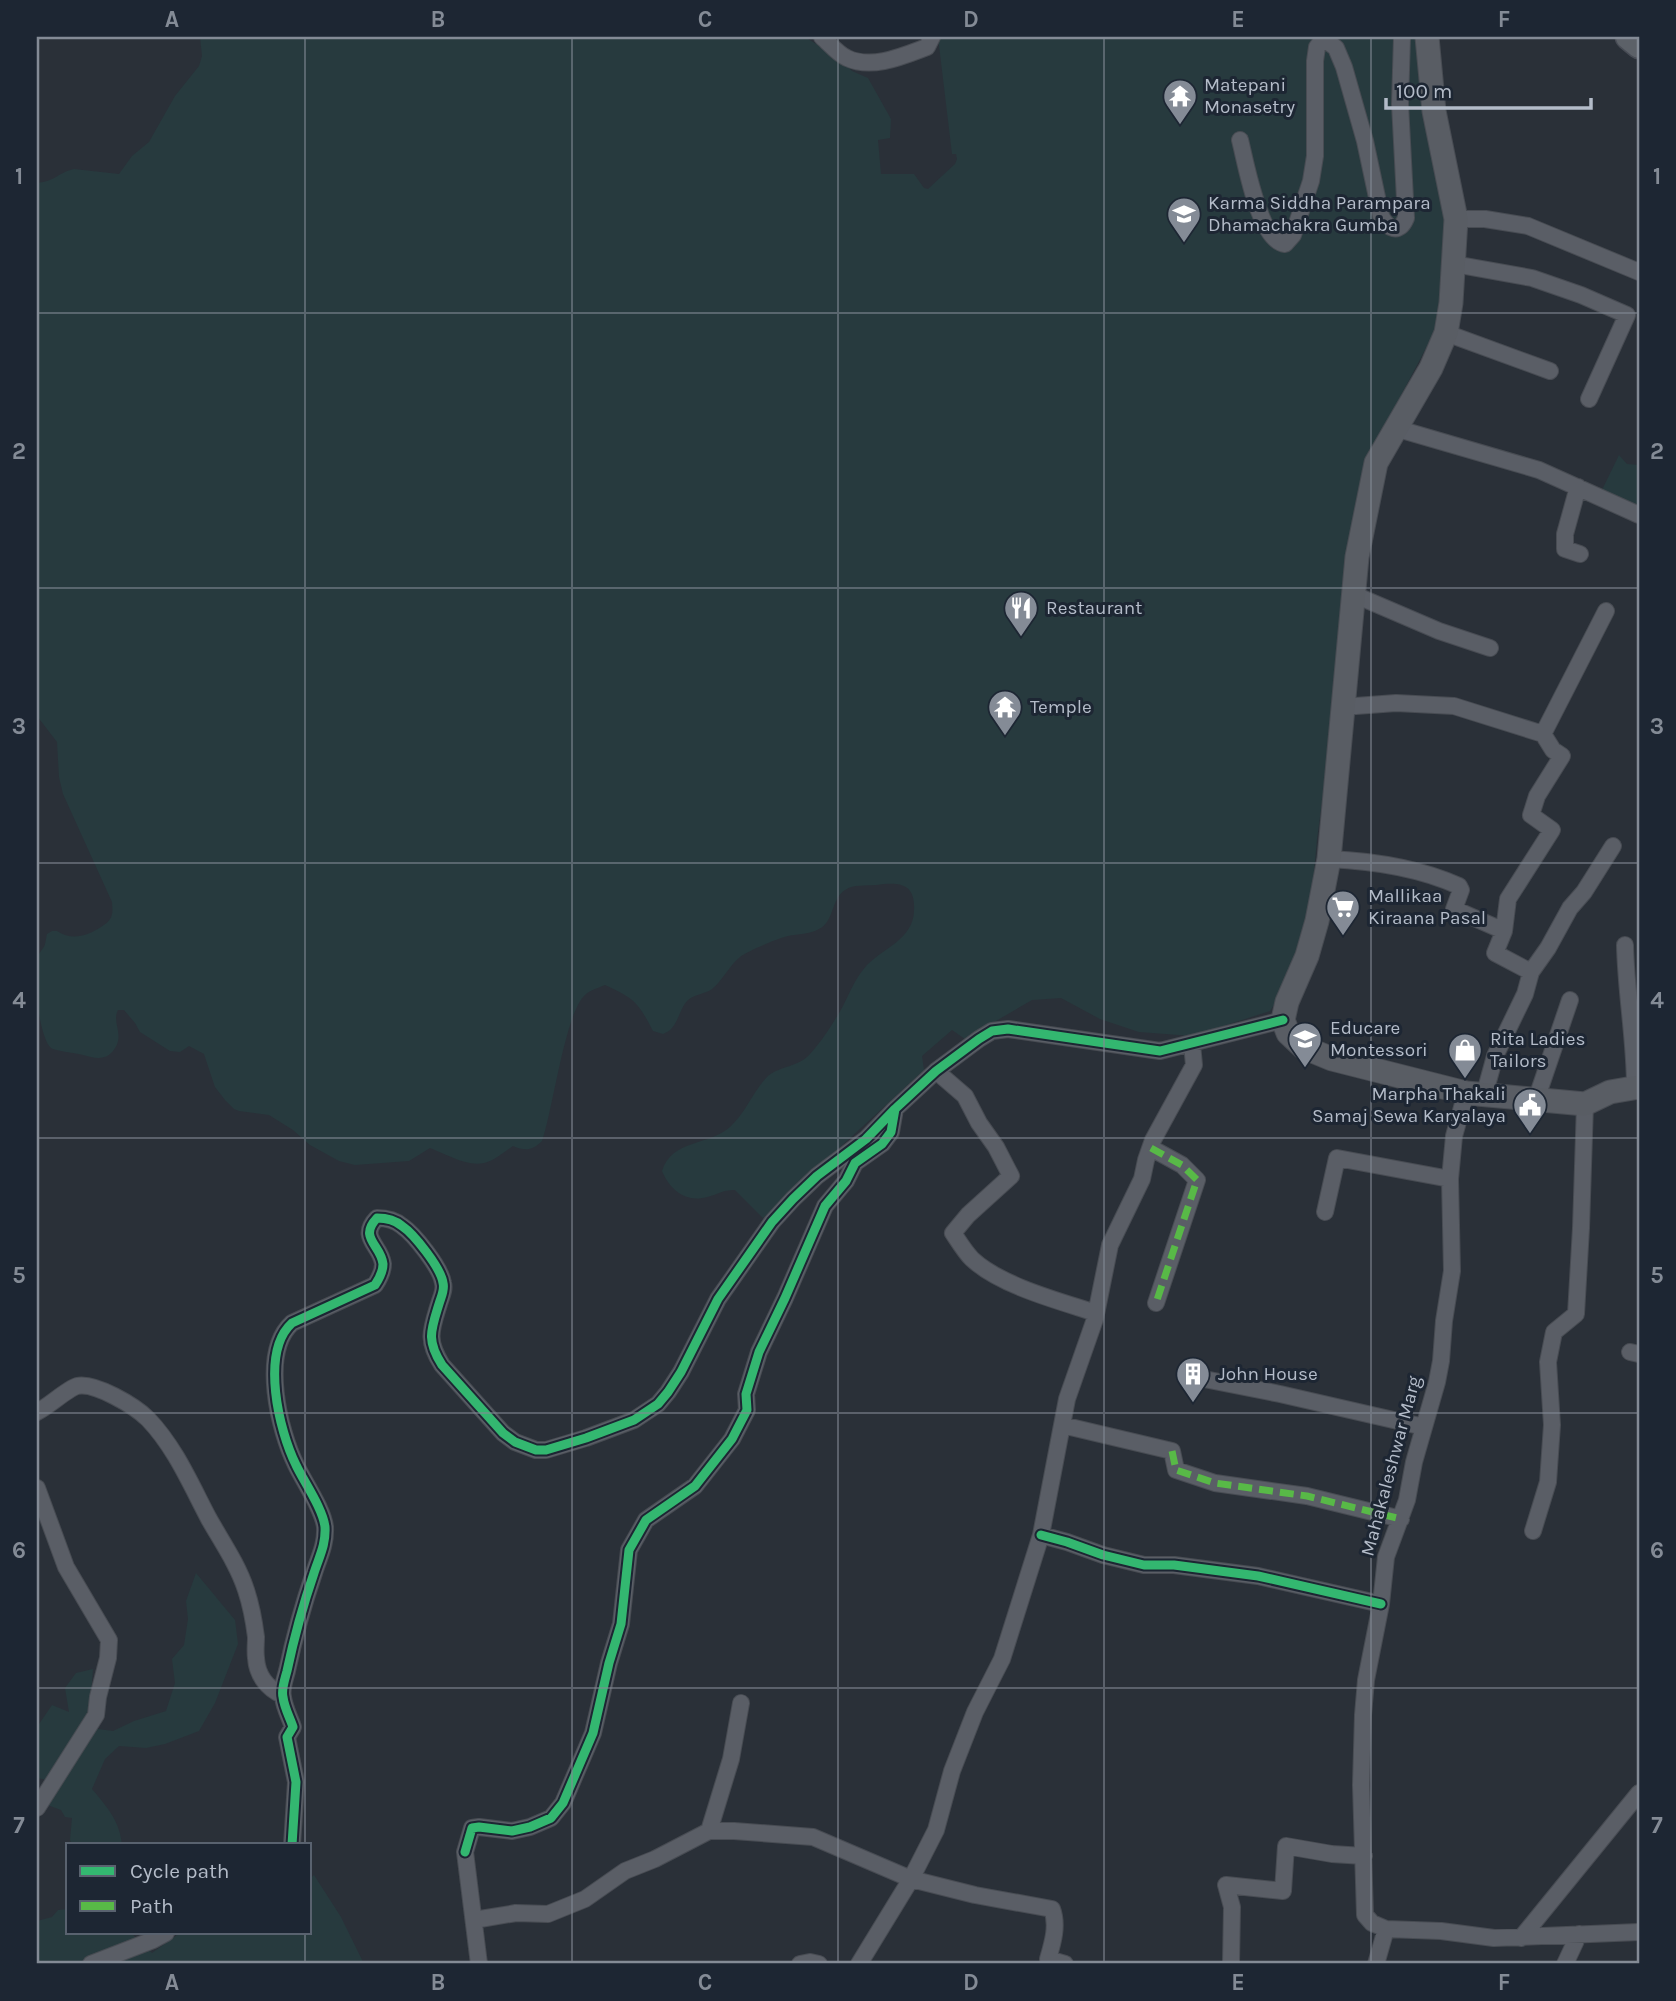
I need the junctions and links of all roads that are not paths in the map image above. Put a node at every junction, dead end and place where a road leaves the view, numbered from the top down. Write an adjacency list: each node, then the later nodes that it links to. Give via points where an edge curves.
1 (822, 37): 2 (street, via 849,60 868,62 927,47)
2 (932, 37)
3 (1402, 37): 7 (street, via 1406,218 1401,227 1391,228 1381,216 1344,67 1336,48 1327,41 1317,47 1315,61 1311,181 1286,244 1266,228)
4 (1427, 37): 8 (main road, via 1434,111)
5 (1628, 37): 6 (main road)
6 (1639, 46)
7 (1240, 140)
8 (1456, 219): 9 (main road); 10 (street, via 1528,226)
9 (1454, 264): 11 (main road); 13 (street, via 1532,278 1627,315)
10 (1639, 272)
11 (1446, 333): 12 (street); 14 (main road)
12 (1550, 371)
13 (1589, 399)
14 (1395, 428): 15 (street, via 1539,470); 18 (main road, via 1376,463 1357,557)
15 (1578, 487): 16 (street); 17 (street, via 1565,549)
16 (1639, 515)
17 (1580, 554)
18 (1355, 595): 20 (street); 21 (main road)
19 (1606, 611): 22 (street)
20 (1490, 648)
21 (1342, 707): 22 (street, via 1396,703 1454,706); 24 (main road)
22 (1543, 734): 25 (street, via 1562,756 1537,796 1531,815 1552,830 1508,899)
23 (1613, 846): 27 (street, Mahakaleshwar Marg)
24 (1329, 859): 25 (street, via 1363,860 1446,880 1461,890 1454,909); 29 (main road, via 1307,956)
25 (1504, 932): 27 (street, via 1495,953)
26 (1625, 945): 32 (street)
27 (1531, 972): 33 (street, Mahakaleshwar Marg, via 1525,994)
28 (1570, 1000): 34 (street)
29 (1283, 1020): 30 (street); 33 (main road, via 1288,1033 1303,1047 1322,1055)
30 (1192, 1044): 31 (street, via 1160,1051 1007,1029 979,1038); 37 (street, via 1194,1065)
31 (936, 1071): 36 (street); 41 (street, via 965,1096 1011,1177 953,1233 972,1259 997,1276)
32 (1637, 1087): 35 (main road, via 1610,1092)
33 (1475, 1095): 34 (main road); 38 (street, Mahakaleshwar Marg, via 1454,1136)
34 (1536, 1100): 35 (main road)
35 (1585, 1104): 48 (street, via 1576,1314 1554,1332 1548,1362 1552,1425 1548,1482)
36 (895, 1109): 51 (street, via 772,1222 718,1299 681,1372 658,1404 634,1420 546,1450 515,1442 503,1433 442,1365 434,1353 431,1331 443,1293 438,1270 404,1227 377,1218 369,1231 383,1262 375,1286 292,1323 278,1349 275,1375 286,1438 325,1525 324,1547 304,1603); 59 (street, via 891,1132 855,1163 825,1206 759,1352 746,1394 747,1410 732,1439 695,1486 646,1520 629,1550 621,1624 593,1733 563,1803 551,1818 530,1827 512,1831 472,1828 465,1852)
37 (1151, 1148): 40 (street, via 1182,1165 1197,1180); 41 (street, via 1142,1179 1110,1245)
38 (1450, 1179): 39 (street, via 1337,1158); 45 (street, Mahakaleshwar Marg, via 1452,1271 1439,1372)
39 (1325, 1212)
40 (1156, 1303)
41 (1096, 1313): 44 (street)
42 (1199, 1378): 45 (street)
43 (37, 1412): 51 (street, via 75,1386 89,1386 147,1419 173,1452 234,1564 253,1615 256,1660 263,1680)
44 (1062, 1424): 47 (street, via 1172,1451 1175,1470 1215,1483 1307,1496); 49 (street)
45 (1424, 1427): 47 (street, Mahakaleshwar Marg)
46 (37, 1488): 54 (street, via 66,1567 109,1640 96,1715)
47 (1401, 1519): 50 (street, Mahakaleshwar Marg, via 1386,1557)
48 (1532, 1531)
49 (1041, 1535): 50 (street, via 1144,1565 1258,1576); 58 (street, via 1002,1659 975,1712 936,1830)
50 (1381, 1604): 57 (street, Mahakaleshwar Marg, via 1363,1715)
51 (282, 1695): 56 (street, via 293,1727 287,1737 296,1782)
52 (741, 1703): 55 (street)
53 (1639, 1793): 64 (street)
54 (37, 1808)
55 (709, 1831): 58 (street, via 813,1837); 59 (street, via 625,1871 585,1899 548,1914 516,1913)
56 (292, 1843)
57 (1364, 1856): 60 (street, Mahakaleshwar Marg, via 1365,1916); 71 (street, via 1286,1846 1283,1891 1226,1885 1233,1907)
58 (911, 1879): 69 (street); 70 (street, via 1052,1909 1056,1920 1048,1959)
59 (474, 1920): 66 (street)
60 (1385, 1928): 64 (street); 72 (street)
61 (1639, 1932): 63 (street)
62 (164, 1934): 65 (street)
63 (1579, 1934): 64 (street); 73 (street)
64 (1521, 1938)
65 (91, 1964)
66 (479, 1964)
67 (800, 1964): 68 (street)
68 (819, 1964)
69 (859, 1964)
70 (1065, 1964)
71 (1231, 1964)
72 (1376, 1964)
73 (1565, 1964)

